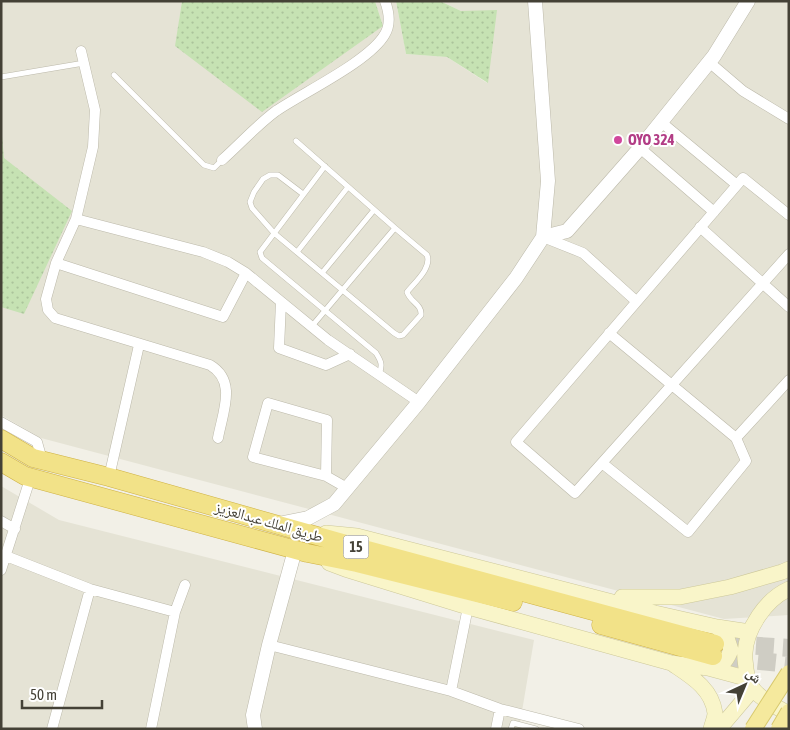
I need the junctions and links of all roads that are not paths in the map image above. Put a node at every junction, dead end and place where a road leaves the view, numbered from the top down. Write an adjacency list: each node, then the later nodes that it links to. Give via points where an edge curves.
1 (385, 1): 13 (street, via 389,24 375,47 275,112)
2 (535, 1): 25 (street, via 548,181)
3 (748, 1): 5 (street)
4 (81, 51): 6 (street)
5 (709, 62): 9 (street, via 743,91); 10 (street)
6 (84, 63): 8 (lane); 21 (street, via 95,110 93,146)
7 (114, 75): 13 (lane, via 204,165 214,168)
8 (1, 77)
9 (789, 118)
10 (661, 122): 12 (street); 15 (street)
11 (296, 141): 14 (lane)
12 (640, 148): 19 (street); 25 (street, via 567,231)
13 (222, 160)
14 (325, 166): 16 (lane); 17 (lane)
15 (737, 185): 19 (street); 20 (street, via 743,178)
16 (348, 187): 18 (lane); 26 (lane)
17 (302, 194): 24 (lane); 24 (lane, via 278,175 263,179 250,202)
18 (374, 210): 22 (lane); 30 (lane)
19 (714, 212): 23 (street)
20 (789, 215)
21 (76, 218): 28 (street); 29 (street, via 203,252)
22 (395, 228): 32 (lane); 32 (lane, via 429,259 407,292 422,314 399,336)
23 (700, 228): 31 (street); 34 (street)
24 (274, 233): 26 (lane); 36 (lane, via 260,252 262,258)
25 (542, 237): 34 (street, via 583,253); 44 (street, via 516,278)
26 (297, 252): 30 (lane)
27 (789, 254): 31 (street)
28 (56, 263): 29 (street, via 223,317); 39 (street, via 46,299 48,310 55,318)
29 (246, 273): 33 (street)
30 (322, 273): 32 (lane)
31 (762, 283): 35 (street); 43 (street)
32 (344, 290): 36 (lane)
33 (281, 302): 37 (street); 40 (street, via 279,348 326,365)
34 (636, 302): 38 (street)
35 (789, 307)
36 (325, 311): 37 (lane); 41 (lane, via 376,353 382,361)
37 (312, 326): 40 (street)
38 (609, 333): 43 (street); 51 (street, via 516,442 575,494)
39 (139, 345): 46 (street, via 219,370 227,387); 54 (street)
40 (350, 354): 41 (street)
41 (379, 374): 44 (street)
42 (789, 380): 47 (street)
43 (672, 385): 47 (street); 51 (street)
44 (419, 402): 55 (street)
45 (1, 422): 49 (street, via 37,442)
46 (218, 438)
47 (736, 438): 51 (street, via 746,460 688,532)
48 (1, 439): 49 (highway, طريق الملك عبدالعزيز / 15)
49 (42, 460): 54 (highway, طريق الملك عبدالعزيز / 15)
50 (1, 462): 52 (highway, طريق الملك عبدالعزيز / 15, via 25,476)
51 (602, 463)
52 (31, 476): 58 (street); 60 (highway, طريق الملك عبدالعزيز / 15)
53 (326, 476): 53 (street, via 327,420 268,403 254,457); 55 (street)
54 (109, 477): 57 (highway, طريق الملك عبدالعزيز / 15)
55 (347, 488): 57 (street, via 334,504 308,518)
56 (1, 521): 58 (street)
57 (278, 524): 59 (highway, طريق الملك عبدالعزيز / 15)
58 (15, 529): 61 (street)
59 (301, 531): 67 (main road, via 357,536); 72 (highway, طريق الملك عبدالعزيز / 15)
60 (301, 552): 68 (main road); 71 (street); 72 (highway, طريق الملك عبدالعزيز / 15)
61 (6, 556): 63 (street); 65 (street)
62 (789, 569): 67 (main road, via 730,587 680,597)
63 (1, 570)
64 (185, 585): 69 (street)
65 (90, 589): 69 (street); 79 (street)
66 (789, 589): 70 (main road, via 768,605)
67 (588, 596): 72 (main road)
68 (468, 607): 73 (main road); 76 (street)
69 (175, 612): 80 (street)
70 (750, 632): 72 (main road); 75 (main road, via 744,653)
71 (268, 646): 76 (street); 81 (street, via 253,715)
72 (713, 649): 73 (main road); 75 (main road)
73 (671, 663): 86 (main road, via 708,692 715,714)
74 (789, 673): 88 (main road, bridge)
75 (751, 684): 78 (main road, via 765,700); 87 (main road)
76 (451, 691): 77 (street)
77 (500, 709): 82 (street); 85 (street)
78 (789, 713): 89 (main road, bridge)
79 (52, 729)
80 (151, 729)
81 (255, 729)
82 (496, 729)
83 (511, 729): 84 (lane, via 513,723)
84 (536, 729)
85 (580, 729)
86 (711, 729)
87 (719, 729)
88 (753, 729)
89 (779, 729)

